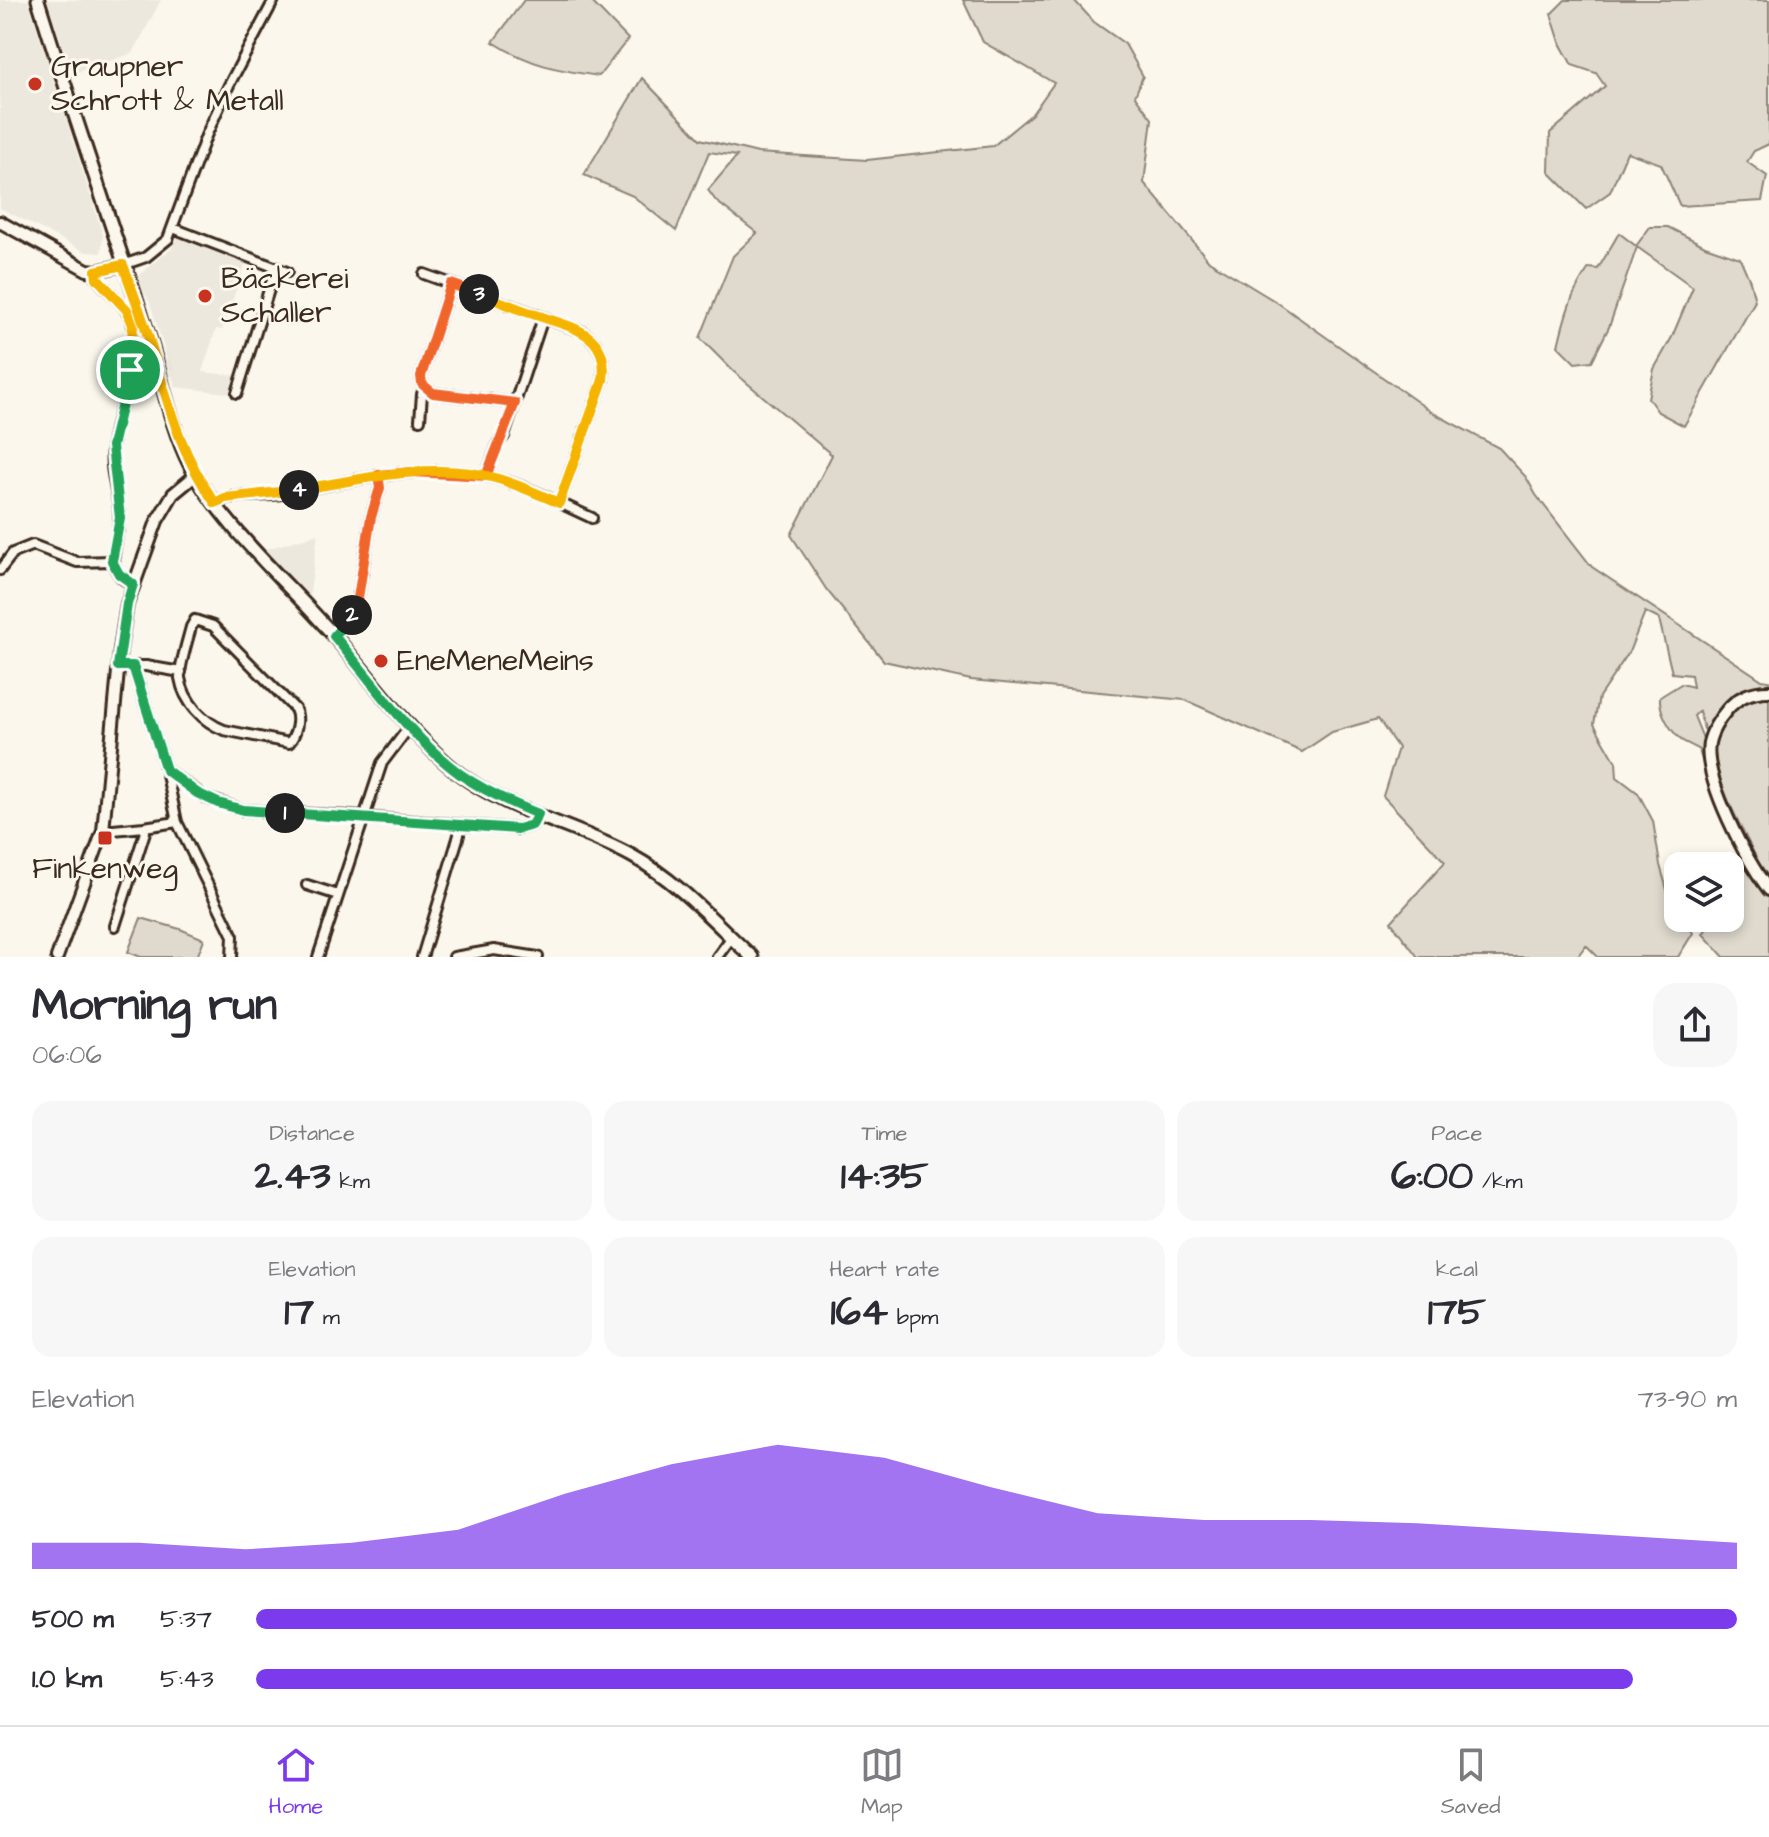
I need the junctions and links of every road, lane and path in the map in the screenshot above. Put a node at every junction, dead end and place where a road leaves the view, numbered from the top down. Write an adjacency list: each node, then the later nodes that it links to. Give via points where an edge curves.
1 (38, 0): 5 (main road)
2 (274, 0): 4 (street, via 206,136)
3 (0, 222): 7 (street)
4 (173, 228): 5 (street, via 156,251); 6 (street)
5 (123, 265): 7 (street); 16 (main road)
6 (276, 267): 8 (street); 13 (street)
7 (96, 271): 22 (street, via 127,310 134,335 112,446 120,518)
8 (287, 272)
9 (424, 274): 10 (street)
10 (451, 284): 11 (street); 12 (street, via 421,376)
11 (543, 318): 14 (street); 20 (street, via 588,335 604,359 603,380)
12 (426, 390): 14 (street); 15 (street)
13 (237, 393)
14 (515, 403): 18 (street)
15 (420, 420)
16 (196, 475): 19 (main road); 24 (street, via 173,494 157,521)
17 (378, 475): 18 (street); 19 (street); 25 (street, via 380,488 356,611)
18 (486, 476): 20 (street)
19 (215, 503): 25 (main road)
20 (559, 503): 21 (street)
21 (592, 518)
22 (112, 561): 23 (street, via 77,562 33,545 13,553); 24 (street)
23 (0, 570)
24 (133, 584): 26 (street)
25 (334, 636): 30 (main road)
26 (118, 666): 27 (street); 37 (street)
27 (133, 666): 28 (street); 31 (street)
28 (181, 672): 28 (street, via 191,703 214,727 283,744 292,740 295,709 213,626 193,623)
29 (1769, 691): 39 (street, via 1733,703 1714,729 1709,755 1727,816)
30 (410, 726): 32 (main road, via 458,772); 33 (street, via 382,763)
31 (166, 770): 33 (street, via 206,798 243,810); 34 (street)
32 (538, 814): 35 (street, via 525,829); 42 (main road, via 647,865)
33 (364, 818): 35 (street); 40 (street)
34 (177, 822): 36 (street); 44 (street, via 233,936)
35 (459, 826): 46 (street)
36 (144, 827): 37 (street); 41 (street)
37 (103, 831): 43 (street)
38 (307, 885): 40 (street)
39 (1769, 890)
40 (338, 895): 45 (street)
41 (115, 926)
42 (731, 938): 49 (street); 50 (main road)
43 (57, 957)
44 (232, 957)
45 (318, 957)
46 (422, 957)
47 (454, 957): 48 (street, via 494,950)
48 (538, 957)
49 (717, 957)
50 (752, 957)

